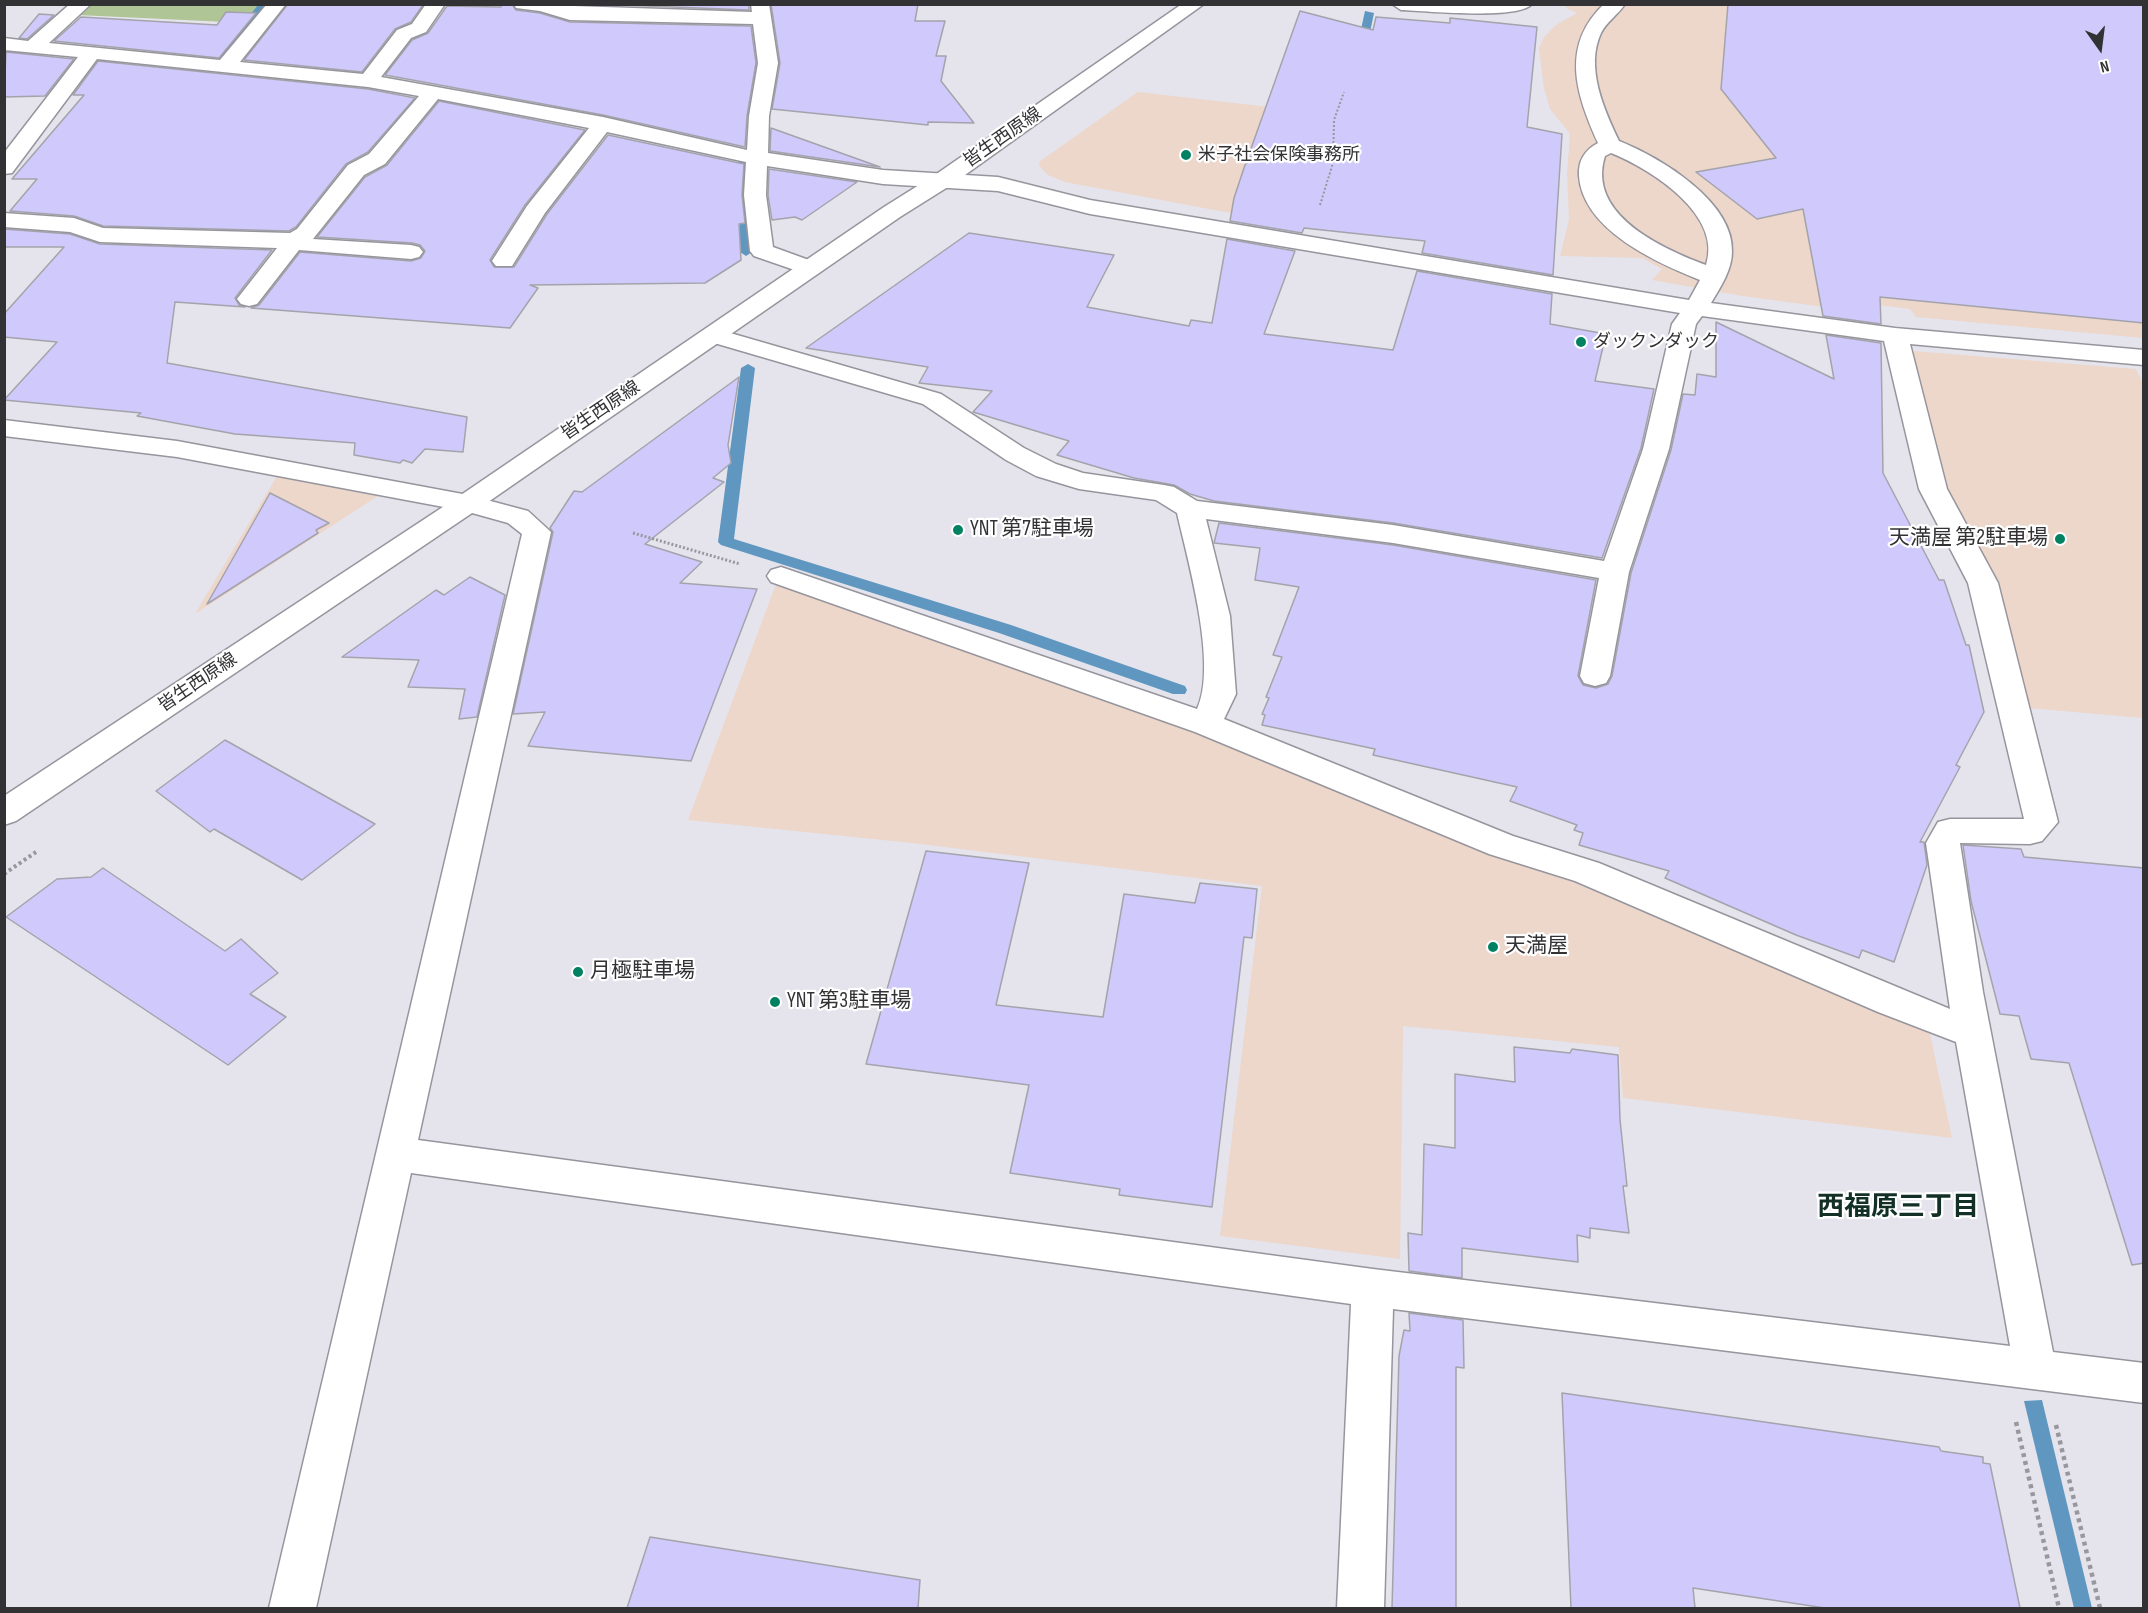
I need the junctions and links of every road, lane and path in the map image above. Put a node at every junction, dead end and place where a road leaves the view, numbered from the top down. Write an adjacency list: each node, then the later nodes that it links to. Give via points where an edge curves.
1 (82, 4): 11 (street)
2 (277, 4): 13 (street)
3 (436, 4): 14 (street, via 419,28 404,34)
4 (524, 4): 9 (street, via 570,14)
5 (1195, 4): 21 (street, 皆生西原線)
6 (1401, 4): 7 (street, via 1473,9)
7 (1523, 4)
8 (1605, 6): 18 (street, via 1586,43 1585,58 1598,120)
9 (761, 11): 19 (street, via 768,63)
10 (4, 44): 11 (street)
11 (33, 46): 12 (street)
12 (93, 51): 13 (street); 20 (street)
13 (226, 66): 14 (street)
14 (368, 81): 15 (street)
15 (433, 92): 17 (street); 24 (street, via 377,159 356,170 305,234)
16 (1344, 93): 22 (path, via 1334,120 1333,163)
17 (603, 123): 19 (street); 26 (street, via 535,211)
18 (1610, 145): 28 (street, via 1657,168 1707,212 1716,225 1722,252); 28 (street, via 1595,153 1589,175 1609,218 1623,233 1645,246)
19 (756, 158): 21 (street, via 883,177); 27 (street, via 755,195 762,251)
20 (4, 168)
21 (943, 180): 27 (street, 皆生西原線); 30 (street, via 998,184 1090,207)
22 (1317, 215)
23 (4, 220): 24 (street, via 74,225 100,235)
24 (295, 240): 25 (street, via 309,246); 29 (street)
25 (411, 252)
26 (504, 261)
27 (809, 268): 31 (street, 皆生西原線)
28 (1712, 276): 30 (street)
29 (249, 299)
30 (1695, 309): 32 (street); 38 (street, via 1684,324 1656,449)
31 (713, 335): 35 (street, 皆生西原線); 36 (street, via 932,399 1046,470 1079,481 1164,493)
32 (1895, 335): 33 (street); 43 (street, via 1933,489 1983,583 2042,822 2030,832 1950,831 1943,843)
33 (2144, 358)
34 (4, 428): 35 (street, via 177,449)
35 (468, 503): 42 (street, 皆生西原線); 44 (street, via 518,517 537,532)
36 (1190, 509): 38 (street, via 1393,534); 41 (street, via 1215,616 1220,694)
37 (633, 533): 39 (path)
38 (1615, 572): 40 (street)
39 (781, 576): 41 (street)
40 (1595, 676)
41 (1206, 724): 43 (street, via 1501,845 1587,872 1891,1002)
42 (4, 813)
43 (1974, 1033): 46 (street)
44 (396, 1154): 45 (street); 48 (street)
45 (1373, 1288): 46 (street); 49 (street)
46 (2018, 1365): 47 (street); 50 (path); 51 (path, via 2053,1410)
47 (2144, 1383)
48 (292, 1608)
49 (1360, 1608)
50 (2059, 1608)
51 (2100, 1608)

